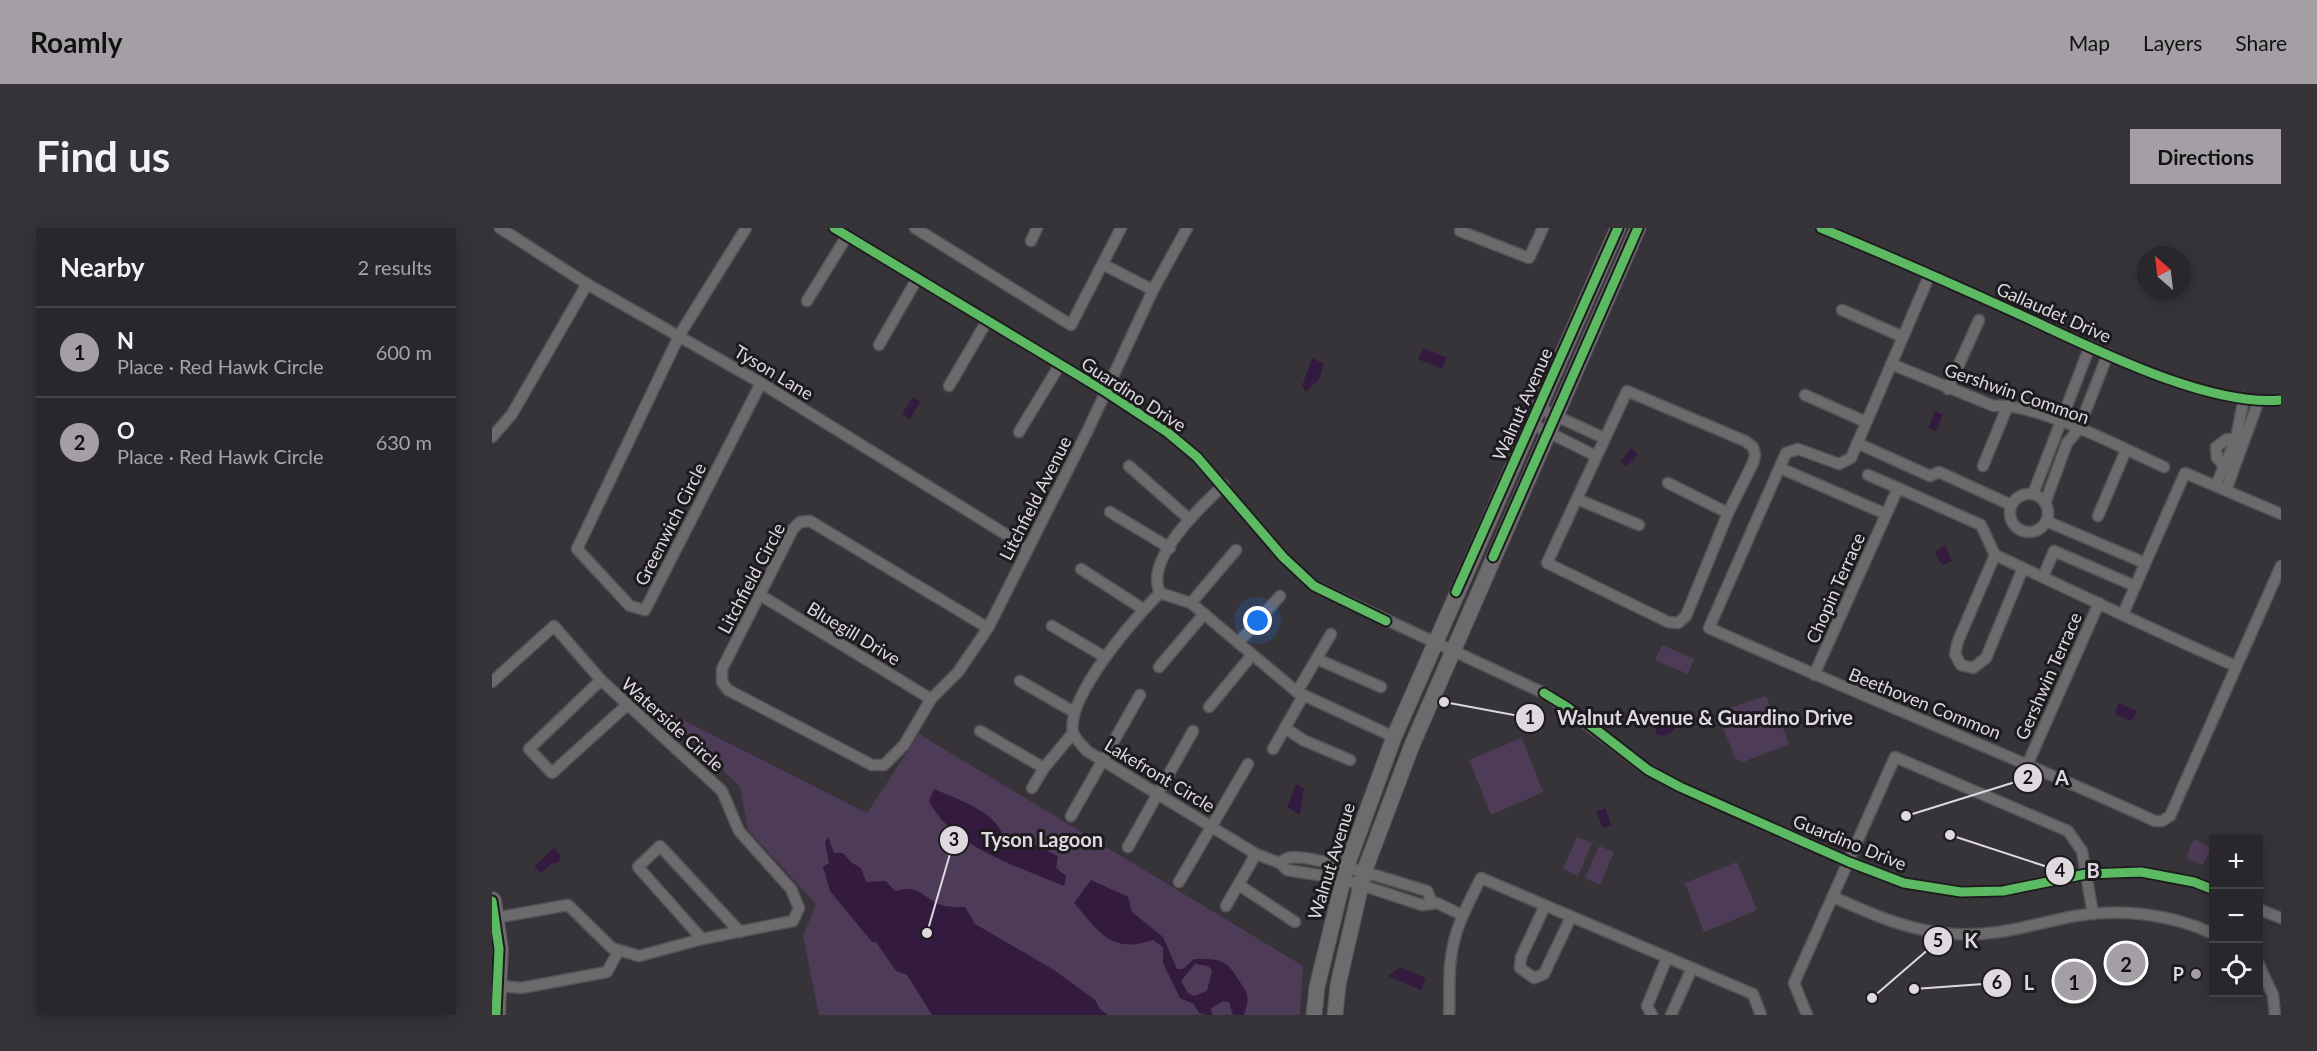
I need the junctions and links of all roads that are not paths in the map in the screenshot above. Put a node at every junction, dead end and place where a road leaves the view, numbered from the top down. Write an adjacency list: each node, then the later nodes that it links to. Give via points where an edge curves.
1 (500, 228): 18 (street, Tyson Lane)
2 (746, 228): 24 (street)
3 (834, 228): 13 (street, Guardino Drive)
4 (915, 228): 15 (street, via 1071,325)
5 (1037, 228): 14 (street)
6 (1121, 228): 15 (street)
7 (1187, 228): 19 (street, Litchfield Avenue)
8 (1461, 228): 9 (street, via 1460,231 1528,258)
9 (1543, 228)
10 (1618, 228): 42 (main road, Walnut Avenue)
11 (1638, 228): 43 (main road, Walnut Avenue)
12 (1821, 228): 16 (street, Gallaudet Drive)
13 (847, 236): 17 (street, Guardino Drive); 20 (street)
14 (1031, 241)
15 (1104, 265): 19 (street)
16 (1930, 274): 25 (street); 27 (street, Gallaudet Drive)
17 (917, 279): 23 (street, Guardino Drive); 26 (street)
18 (587, 284): 24 (street, Tyson Lane); 50 (street, via 512,414)
19 (1153, 290): 35 (street, Litchfield Avenue)
20 (807, 300)
21 (1842, 310): 25 (street)
22 (1979, 320): 34 (street)
23 (987, 321): 30 (street, Guardino Drive); 32 (street)
24 (680, 334): 31 (street, Tyson Lane); 31 (street, Greenwich Circle, via 577,549 630,606 645,610)
25 (1903, 337): 29 (street)
26 (879, 345)
27 (2090, 346): 28 (street, Gallaudet Drive); 33 (street)
28 (2108, 354): 37 (street); 38 (street, Gallaudet Drive, via 2204,391)
29 (1891, 364): 34 (street, Gershwin Common); 44 (street)
30 (1059, 366): 35 (street, Guardino Drive); 48 (street)
31 (761, 383): 77 (street, Tyson Lane)
32 (949, 386)
33 (2074, 386): 37 (street); 45 (street)
34 (1948, 389): 41 (street, Gershwin Common, via 1994,406)
35 (1106, 392): 62 (street, Guardino Drive, via 1178,440); 77 (street, Litchfield Avenue)
36 (1805, 395): 44 (street)
37 (2093, 395): 47 (street)
38 (2244, 398): 39 (street, Gallaudet Drive); 52 (street)
39 (2259, 400): 40 (street, Gallaudet Drive); 52 (street)
40 (2281, 400)
41 (2008, 405): 45 (street, Gershwin Common); 57 (street)
42 (1539, 408): 43 (street); 46 (main road, Walnut Avenue)
43 (1556, 416): 49 (main road, Walnut Avenue); 51 (street)
44 (1866, 422): 53 (street)
45 (2062, 422): 47 (street, Gershwin Common); 65 (street)
46 (1532, 424): 49 (street); 99 (main road, Walnut Avenue)
47 (2078, 429): 54 (street, Gershwin Common); 67 (street, via 2067,442)
48 (1019, 432)
49 (1548, 432): 55 (street); 100 (main road, Walnut Avenue)
50 (492, 438)
51 (1604, 438): 55 (street); 70 (street, via 1627,391 1745,441 1753,447 1755,455)
52 (2241, 440): 64 (street); 64 (street, via 2224,466)
53 (1857, 443): 59 (street, via 1851,458 1839,464 1791,449); 68 (street, via 1930,476 1939,472)
54 (2126, 450): 58 (street, Gershwin Common); 73 (street)
55 (1596, 456): 66 (street)
56 (1129, 466): 74 (street)
57 (1983, 466)
58 (2164, 467)
59 (1780, 468): 71 (street); 106 (street, Beethoven Common, via 1709,628)
60 (1868, 475): 63 (street)
61 (1668, 483): 70 (street)
62 (1224, 485): 74 (street); 99 (street, Guardino Drive, via 1283,556 1314,586)
63 (1898, 488): 71 (street); 80 (street, via 1981,525)
64 (2221, 488): 72 (street); 81 (street, via 2184,473)
65 (2033, 494): 67 (street); 68 (street, via 2020,496)
66 (1577, 499): 70 (street, via 1547,563 1673,623 1686,616); 76 (street)
67 (2045, 503): 75 (street)
68 (2011, 505): 75 (street, via 2010,517 2020,530 2032,532)
69 (1110, 512): 78 (street)
70 (1728, 513)
71 (1886, 514): 106 (street, Chopin Terrace)
72 (2281, 514)
73 (2098, 516)
74 (1188, 518): 78 (street)
75 (2046, 521): 81 (street)
76 (1639, 525)
77 (1028, 548): 96 (street, Litchfield Avenue)
78 (1170, 548): 87 (street, via 1157,571)
79 (1236, 550): 90 (street)
80 (1995, 555): 83 (street); 83 (street, via 1958,640 1955,654 1961,665 1973,668 1986,658)
81 (2145, 563): 86 (street)
82 (2281, 566): 104 (street, Beethoven Common)
83 (2023, 568): 85 (street)
84 (1081, 569): 92 (street)
85 (2043, 577): 86 (street, via 2054,551); 91 (street)
86 (2135, 586): 94 (street)
87 (1160, 592): 90 (street); 92 (street)
88 (760, 595): 96 (street, Litchfield Circle, via 793,529 800,522 810,521); 113 (street, Bluegill Drive); 127 (street, Litchfield Circle, via 722,669 722,682 728,690 872,765)
89 (1280, 596): 98 (street)
90 (1191, 603): 93 (street)
91 (2099, 603): 94 (street); 125 (street, Gershwin Terrace)
92 (1143, 609): 102 (street)
93 (1204, 614): 98 (street); 105 (street)
94 (2123, 614): 104 (street)
95 (1052, 626): 102 (street)
96 (988, 628): 113 (street, Litchfield Avenue, via 958,672)
97 (1331, 633): 103 (street)
98 (1238, 643): 101 (street)
99 (1434, 643): 100 (street, Guardino Drive); 121 (main road, Walnut Avenue)
100 (1452, 652): 135 (street, Guardino Drive, via 1548,695 1648,770 1680,787); 138 (main road, Walnut Avenue, via 1412,745)
101 (1252, 655): 111 (street); 115 (street)
102 (1105, 657): 116 (street)
103 (1317, 658): 110 (street); 111 (street)
104 (2236, 666): 125 (street, Beethoven Common, via 2170,816 2162,821)
105 (1159, 667)
106 (1814, 675): 125 (street, Beethoven Common)
107 (601, 680): 109 (street, Waterside Circle, via 554,626); 114 (street, Waterside Circle); 114 (street, via 530,749 552,773)
108 (1020, 681): 116 (street)
109 (492, 682)
110 (1381, 687)
111 (1300, 694): 117 (street); 121 (street)
112 (1140, 695): 123 (street)
113 (931, 699): 127 (street, Litchfield Avenue, via 904,745)
114 (627, 705): 152 (street, Waterside Circle, via 722,791 739,831 791,889 800,908 794,921)
115 (1209, 707)
116 (1074, 712): 120 (street)
117 (1285, 728): 122 (street); 124 (street)
118 (980, 731): 128 (street)
119 (1193, 731): 130 (street)
120 (1073, 733): 123 (street, Lakefront Circle, via 1086,750); 128 (street)
121 (1394, 737): 136 (main road, Walnut Avenue)
122 (1273, 749)
123 (1103, 760): 130 (street, Lakefront Circle); 131 (street)
124 (1350, 760)
125 (2028, 763)
126 (1248, 764): 132 (street)
127 (884, 765)
128 (1044, 768): 129 (street)
129 (1032, 788)
130 (1158, 793): 132 (street, Lakefront Circle); 133 (street)
131 (1071, 816)
132 (1212, 826): 134 (street, Lakefront Circle); 139 (street)
133 (1128, 847)
134 (1256, 854): 136 (street, Lakefront Circle, via 1280,863 1288,858 1302,859); 140 (street)
135 (1849, 862): 137 (street, Guardino Drive, via 1904,883 1961,892 2003,891); 137 (street, via 1895,757 2068,831 2082,851); 142 (street)
136 (1344, 873): 138 (street, Lakefront Circle); 162 (main road, Walnut Avenue)
137 (2086, 874): 141 (street, Guardino Drive, via 2141,872); 147 (street)
138 (1363, 879): 148 (street, Lakefront Circle, via 1422,905 1432,902); 163 (main road, Walnut Avenue, via 1338,985)
139 (1179, 882)
140 (1239, 885): 143 (street); 151 (street)
141 (2212, 889)
142 (1833, 897): 147 (street, via 1918,929 1955,934 2014,932); 167 (street, via 1794,983)
143 (1226, 906)
144 (1545, 906): 148 (street, via 1481,878); 149 (street); 149 (street, via 1521,957 1520,968 1526,975 1534,978 1544,974)
145 (494, 910): 155 (street, via 568,905); 159 (main road)
146 (2263, 911): 150 (street)
147 (2093, 914): 153 (street, via 2146,914)
148 (1462, 915): 164 (street, via 1450,959)
149 (1571, 917): 156 (street)
150 (2281, 918)
151 (1295, 922)
152 (740, 932): 154 (street, Waterside Circle); 154 (street, via 660,846 638,867)
153 (2209, 932)
154 (702, 939): 155 (street, Waterside Circle, via 639,956)
155 (616, 949): 159 (street, via 602,972 521,988)
156 (1667, 958): 157 (street); 165 (street, via 1647,1006)
157 (1692, 968): 160 (street, via 1753,994); 166 (street)
158 (2263, 972): 168 (street, via 2273,995)
159 (495, 985): 161 (main road)
160 (1757, 1012)
161 (496, 1015)
162 (1314, 1015)
163 (1335, 1015)
164 (1449, 1015)
165 (1652, 1015)
166 (1671, 1015)
167 (1807, 1015)
168 (2275, 1015)

